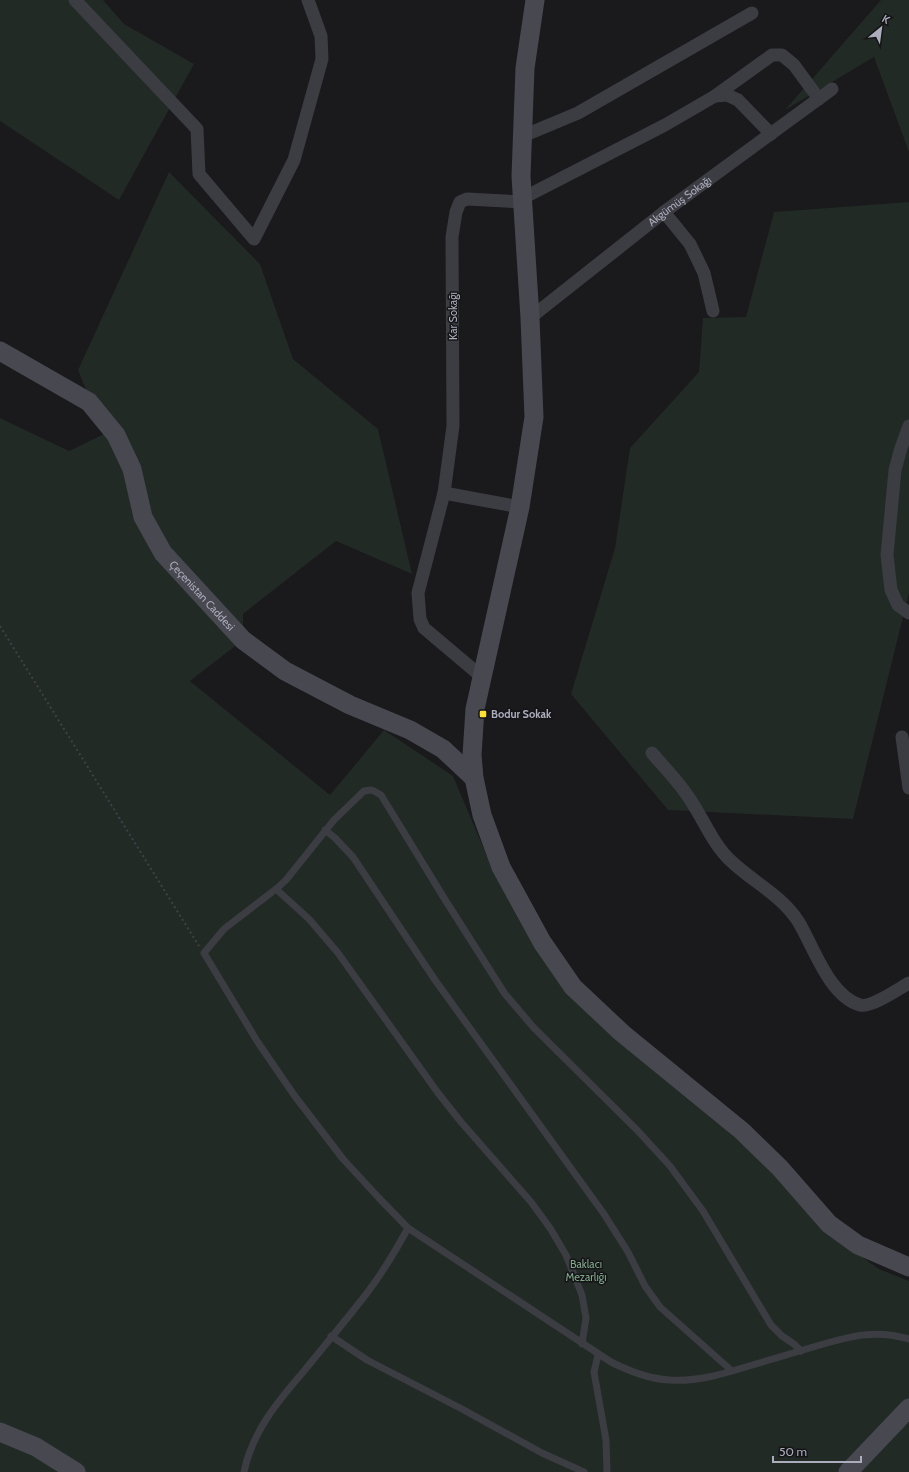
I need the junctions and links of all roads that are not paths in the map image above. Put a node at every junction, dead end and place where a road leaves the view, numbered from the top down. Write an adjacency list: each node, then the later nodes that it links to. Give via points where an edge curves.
1 (75, 0): 2 (street, via 197,129 199,174 254,239 294,160 322,60 321,36)
2 (308, 0)
3 (535, 0): 9 (street, via 525,68)
4 (752, 13): 9 (street, via 578,113)
5 (832, 89): 7 (street, Akgümüş Sokağı)
6 (716, 96): 7 (street, via 772,55 782,55 794,65); 8 (street, via 727,95 738,100); 10 (street)
7 (819, 99): 8 (street, Akgümüş Sokağı)
8 (771, 134): 11 (street, Akgümüş Sokağı)
9 (523, 136): 10 (street)
10 (523, 200): 13 (street); 17 (street, Kar Sokağı, via 467,199 460,202 456,212 452,237 453,426)
11 (664, 212): 12 (street, via 690,244 704,273); 13 (street, Akgümüş Sokağı)
12 (713, 311)
13 (530, 318): 18 (street, via 534,417)
14 (0, 351): 23 (street, Çeçenistan Caddesi, via 89,402 116,435 132,470 143,517 163,552 242,640 285,671 350,706 410,730 443,749)
15 (909, 426): 16 (street)
16 (905, 450): 19 (street, via 895,470 887,555 891,590 898,605)
17 (444, 493): 18 (street); 20 (street, Kar Sokağı, via 418,593 420,619 424,628)
18 (520, 506): 20 (street)
19 (909, 613)
20 (482, 677): 23 (street, via 474,717)
21 (902, 737): 24 (street)
22 (652, 753): 27 (street, via 687,795 730,860 778,897 798,920 831,982 848,1000 862,1006 875,1003)
23 (474, 778): 29 (street, via 482,815 501,867 542,942 573,987 622,1033 742,1131 780,1168 829,1224 858,1245)
24 (909, 788)
25 (325, 830): 26 (lane); 33 (lane, via 364,792 371,790 381,795 505,994 534,1028 670,1166 703,1211 771,1325); 35 (lane, via 353,857 435,980 604,1214 651,1296 670,1317)
26 (276, 889): 28 (lane, via 224,929 204,953 257,1041 294,1095 344,1159); 32 (lane, via 309,919 338,953 438,1093 550,1228 566,1255 582,1295 586,1318)
27 (909, 983)
28 (408, 1228): 30 (lane, via 380,1276); 32 (lane)
29 (906, 1265)
30 (331, 1336): 39 (lane, via 267,1418 255,1437); 40 (lane, via 367,1360 462,1408 542,1453)
31 (909, 1339): 33 (lane, via 880,1333 862,1334)
32 (582, 1344): 34 (lane)
33 (801, 1351): 35 (lane)
34 (598, 1355): 35 (lane, via 631,1372 668,1380 710,1378); 41 (lane, via 594,1372 606,1440)
35 (732, 1371)
36 (909, 1408): 42 (street)
37 (0, 1432): 38 (street, via 36,1447)
38 (76, 1472)
39 (244, 1472)
40 (584, 1472)
41 (607, 1472)
42 (848, 1472)

